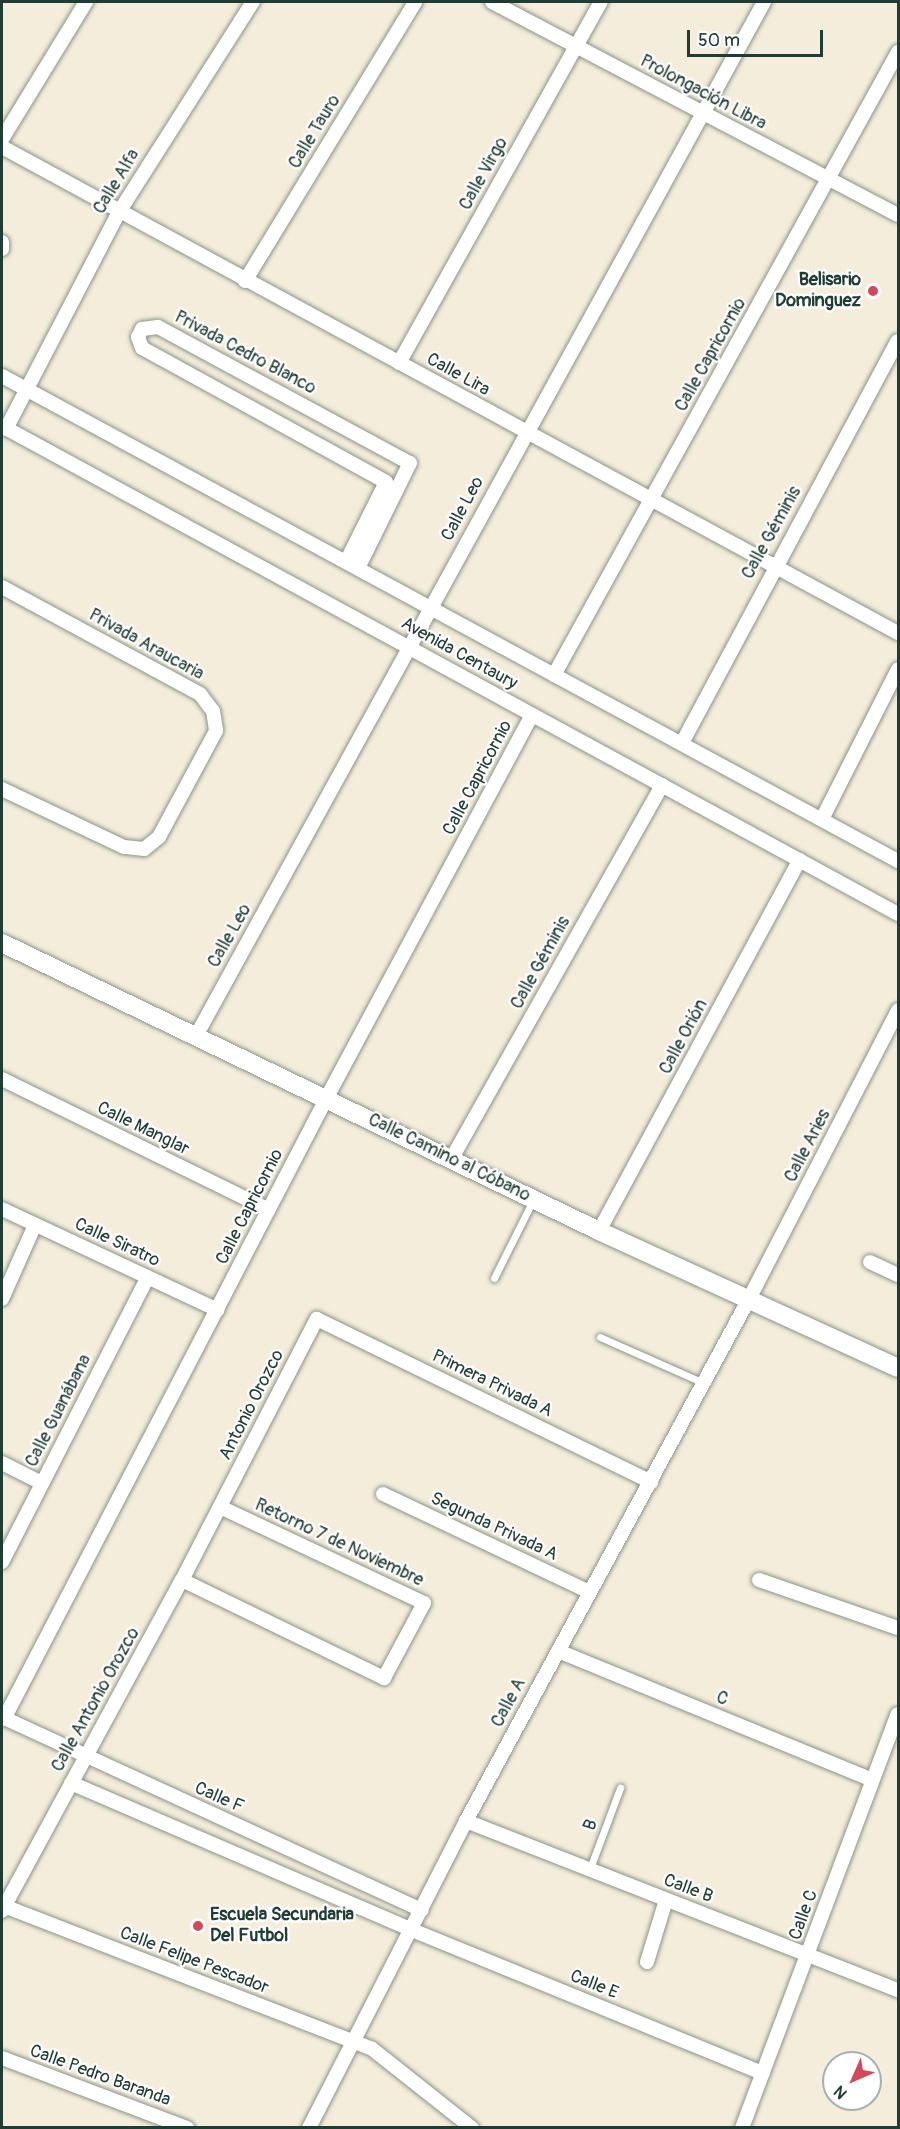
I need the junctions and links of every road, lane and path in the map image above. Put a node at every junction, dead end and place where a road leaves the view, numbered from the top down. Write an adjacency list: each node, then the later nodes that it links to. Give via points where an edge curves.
1 (86, 2): 10 (street)
2 (253, 2): 13 (street, Calle Alfa)
3 (415, 2): 17 (street, Calle Tauro)
4 (492, 2): 7 (street, Prolongación Libra)
5 (601, 2): 7 (street, Calle Virgo)
6 (764, 2): 9 (street, Calle Leo)
7 (576, 46): 9 (street, Prolongación Libra); 19 (street, Calle Virgo)
8 (898, 52): 12 (street, Calle Capricornio)
9 (702, 113): 12 (street, Prolongación Libra); 23 (street, Calle Leo)
10 (2, 139)
11 (2, 147): 13 (street, Calle Lira)
12 (829, 179): 14 (street, Prolongación Libra); 24 (street, Calle Capricornio)
13 (118, 212): 17 (street, Calle Lira); 21 (street, Calle Alfa)
14 (898, 215)
15 (2, 242): 16 (street)
16 (2, 249)
17 (245, 281): 19 (street, Calle Lira)
18 (898, 341): 26 (street, Calle Géminis)
19 (399, 363): 23 (street, Calle Lira)
20 (2, 376): 21 (street, Avenida Centaury)
21 (26, 389): 22 (street, Calle Alfa); 25 (street, Avenida Centaury)
22 (4, 427): 30 (street, Avenida Centaury)
23 (525, 433): 24 (street, Calle Lira); 28 (street, Calle Leo)
24 (651, 499): 26 (street, Calle Lira); 32 (street, Calle Capricornio)
25 (352, 565): 25 (street, Privada Cedro Blanco, via 410,463 158,327 142,329 138,337 142,348 386,482); 28 (street, Avenida Centaury)
26 (773, 567): 29 (street, Calle Lira); 34 (street, Calle Géminis)
27 (2, 587): 36 (street, Privada Araucaria, via 200,694 213,711 216,731 159,837 144,849 124,847)
28 (430, 608): 30 (street, Calle Leo); 32 (street, Avenida Centaury)
29 (898, 633)
30 (409, 647): 33 (street, Avenida Centaury); 43 (street, Calle Leo)
31 (898, 669): 37 (street)
32 (554, 675): 34 (street, Avenida Centaury)
33 (532, 715): 35 (street, Avenida Centaury); 45 (street, Calle Capricornio)
34 (682, 743): 37 (street, Avenida Centaury)
35 (662, 785): 38 (street, Avenida Centaury); 46 (street, Calle Géminis)
36 (2, 789)
37 (822, 819): 39 (street, Avenida Centaury)
38 (800, 860): 40 (street, Avenida Centaury); 51 (street, Calle Orión)
39 (898, 861)
40 (898, 914)
41 (2, 943): 43 (street, Calle Camino al Cóbano)
42 (898, 1010): 57 (street, Calle Aries)
43 (196, 1036): 45 (street, Calle Camino al Cóbano)
44 (2, 1079): 49 (street, Calle Manglar)
45 (326, 1099): 46 (street, Calle Camino al Cóbano); 49 (street, Calle Capricornio)
46 (452, 1158): 47 (street, Calle Camino al Cóbano)
47 (533, 1199): 51 (street, Calle Camino al Cóbano); 55 (lane)
48 (2, 1209): 50 (street, Calle Siratro)
49 (268, 1210): 58 (street, Calle Capricornio)
50 (35, 1225): 54 (street, Calle Siratro); 56 (street)
51 (599, 1230): 57 (street, Calle Camino al Cóbano)
52 (870, 1262): 53 (street)
53 (898, 1275)
54 (148, 1277): 58 (street, Calle Siratro); 65 (street, Calle Guanábana)
55 (494, 1278)
56 (2, 1299)
57 (749, 1299): 61 (street, Calle Camino al Cóbano); 62 (street, Calle A)
58 (218, 1310): 75 (street, Calle Capricornio)
59 (317, 1319): 64 (street, Primera Privada A); 67 (street, Antonio Orozco)
60 (600, 1337): 62 (lane)
61 (898, 1368)
62 (704, 1383): 64 (street, Calle A)
63 (2, 1463): 65 (street)
64 (651, 1482): 71 (street, Calle A)
65 (42, 1483): 68 (street, Calle Guanábana)
66 (383, 1494): 71 (street, Segunda Privada A)
67 (220, 1507): 69 (street, Calle Antonio Orozco); 69 (street, Retorno 7 de Noviembre, via 424,1603 384,1678)
68 (2, 1562)
69 (182, 1580): 76 (street, Calle Antonio Orozco)
70 (759, 1580): 72 (street)
71 (589, 1592): 73 (street, Calle A)
72 (898, 1628)
73 (558, 1651): 77 (street, C); 80 (street, Calle A)
74 (898, 1714): 77 (street, Calle C)
75 (3, 1718): 76 (street, Calle F)
76 (85, 1757): 78 (street, Calle Antonio Orozco); 84 (street, Calle F)
77 (872, 1780): 86 (street, Calle C)
78 (71, 1783): 83 (street, Calle Antonio Orozco); 85 (street)
79 (620, 1788): 81 (lane, B)
80 (466, 1821): 81 (street, Calle B); 84 (street, Calle A)
81 (589, 1871): 82 (street, Calle B)
82 (666, 1900): 86 (street, Calle B); 87 (street)
83 (3, 1908): 89 (street, Calle Felipe Pescador)
84 (422, 1910): 85 (street, Calle A)
85 (412, 1929): 89 (street, Calle A); 91 (street, Calle E)
86 (807, 1956): 88 (street, Calle B); 91 (street, Calle C)
87 (646, 1962)
88 (898, 1990)
89 (354, 2042): 93 (street, Calle A); 94 (street, Calle Felipe Pescador, via 371,2048)
90 (2, 2058): 92 (street, Calle Pedro Baranda)
91 (763, 2073): 95 (street, Calle C)
92 (187, 2127)
93 (309, 2127)
94 (472, 2127)
95 (742, 2127)

